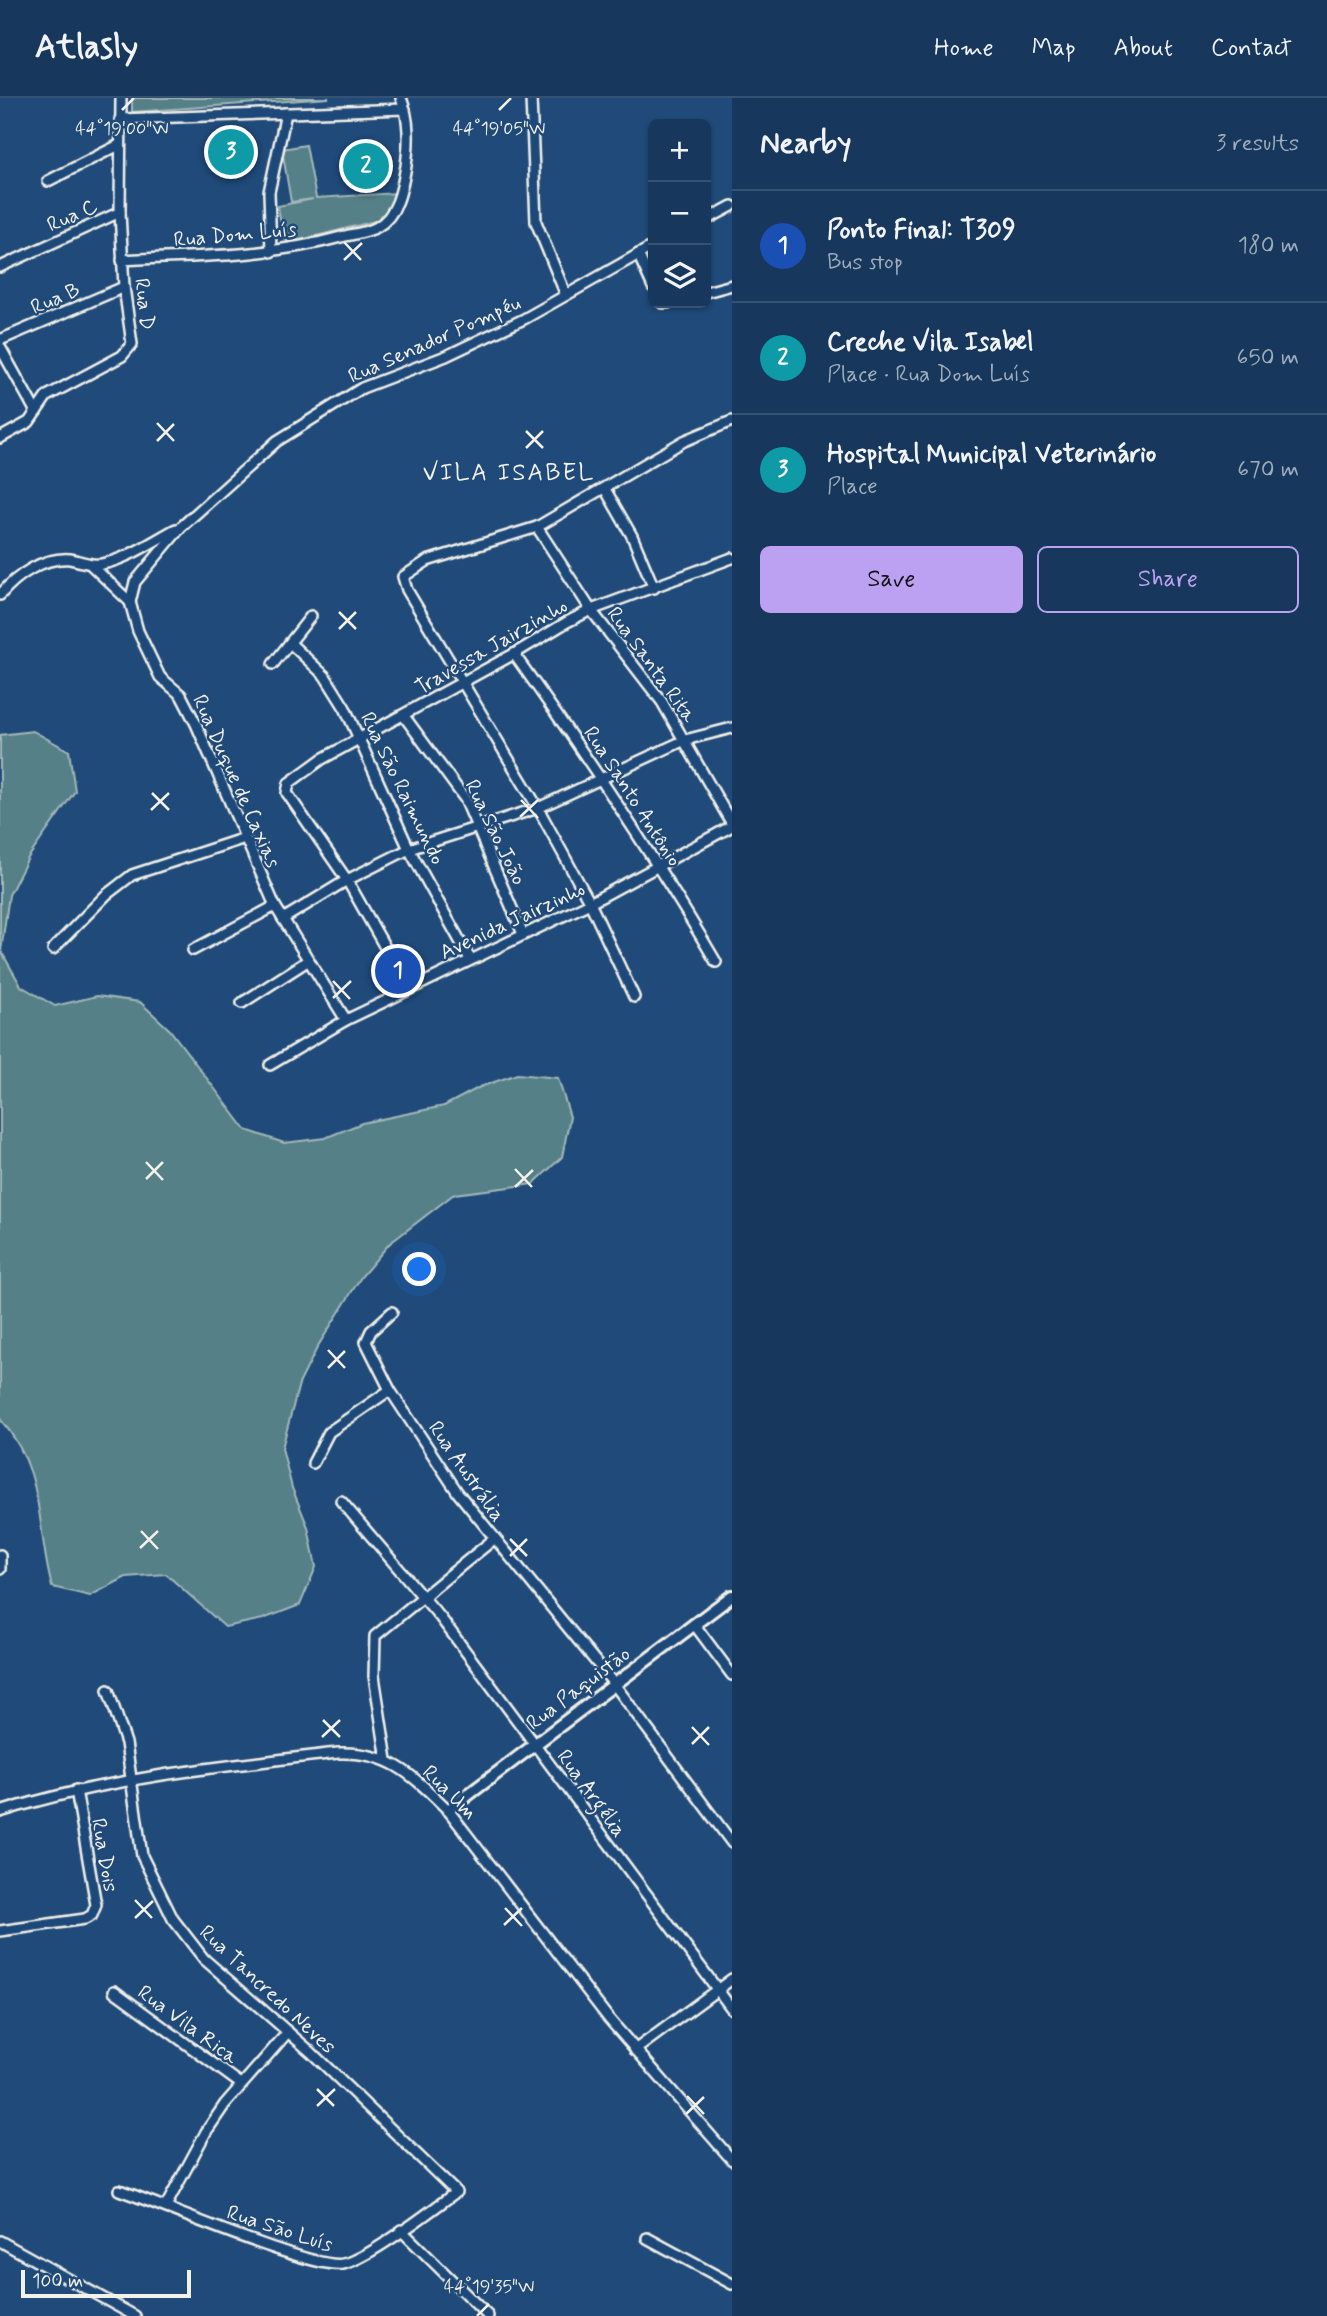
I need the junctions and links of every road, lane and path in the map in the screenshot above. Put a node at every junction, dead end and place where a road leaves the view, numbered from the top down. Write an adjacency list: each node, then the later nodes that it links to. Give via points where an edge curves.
1 (121, 98): 6 (street, Rua D)
2 (401, 98): 4 (street, Rua Dom Luís)
3 (531, 98): 21 (street, via 536,222)
4 (405, 109): 5 (street); 13 (street, Rua Dom Luís, via 408,147 404,175 399,199 386,219 376,228)
5 (286, 113): 6 (street); 13 (street, via 269,192)
6 (120, 119): 7 (street, Rua D)
7 (119, 145): 8 (street); 10 (street, Rua D)
8 (48, 181)
9 (732, 206): 11 (street)
10 (120, 212): 15 (street, Rua D); 16 (street, Rua C)
11 (711, 217)
12 (648, 249): 14 (street, Rua Senador Pompéu)
13 (271, 252): 15 (street, Rua Dom Luís)
14 (638, 254): 17 (street); 21 (street, Rua Senador Pompéu)
15 (122, 260): 19 (street, Rua D)
16 (0, 267)
17 (648, 276)
18 (732, 285): 20 (street)
19 (124, 287): 22 (street, Rua B); 24 (street, Rua D, via 129,350 58,390 42,401)
20 (711, 291)
21 (566, 295): 28 (street, Rua Senador Pompéu, via 446,356 362,388 277,441)
22 (0, 340)
23 (0, 347): 24 (street)
24 (36, 412): 26 (street, Rua D, via 29,422)
25 (732, 421): 27 (street, via 684,441)
26 (0, 438)
27 (605, 489): 29 (street); 32 (street)
28 (181, 527): 31 (street, via 122,558); 34 (street, Rua Senador Pompéu, via 135,582)
29 (537, 527): 35 (street, Rua Santa Rita); 40 (street, via 414,567 403,577)
30 (732, 558): 32 (street, Travessa Jairzinho)
31 (91, 565): 33 (street, via 73,559 47,562 20,576); 34 (street, Rua Duque de Caxias)
32 (654, 588): 35 (street, Travessa Jairzinho)
33 (0, 595)
34 (130, 602): 49 (street, Rua Duque de Caxias, via 160,677 181,695 197,724)
35 (591, 610): 38 (street, Travessa Jairzinho); 44 (street, Rua Santa Rita, via 662,702)
36 (311, 616): 37 (street)
37 (290, 643): 39 (street); 43 (street, Rua São Raimundo, via 325,676)
38 (514, 654): 40 (street, Travessa Jairzinho); 45 (street, Rua Santo Antônio)
39 (273, 664)
40 (461, 682): 41 (street, Travessa Jairzinho); 46 (street)
41 (404, 716): 43 (street, Travessa Jairzinho); 48 (street, Rua São João)
42 (732, 728): 44 (street)
43 (358, 739): 50 (street, Rua São Raimundo); 52 (street, Travessa Jairzinho, via 286,787)
44 (685, 740): 45 (street); 47 (street, Rua Santa Rita)
45 (603, 778): 46 (street); 51 (street, Rua Santo Antônio)
46 (538, 808): 48 (street); 53 (street)
47 (732, 825): 51 (street, Avenida Jairzinho)
48 (480, 829): 50 (street); 56 (street, Rua São João)
49 (245, 838): 54 (street, Rua Duque de Caxias); 57 (street, via 132,876 106,895)
50 (409, 849): 52 (street); 59 (street, Rua São Raimundo)
51 (660, 866): 53 (street, Avenida Jairzinho); 61 (street, Rua Santo Antônio)
52 (347, 880): 55 (street); 62 (street)
53 (590, 903): 56 (street, Avenida Jairzinho); 63 (street)
54 (275, 906): 55 (street, Rua Duque de Caxias); 58 (street)
55 (283, 919): 60 (street, Rua Duque de Caxias)
56 (523, 934): 59 (street, Avenida Jairzinho)
57 (53, 949)
58 (193, 950)
59 (470, 958): 62 (street, Avenida Jairzinho)
60 (309, 960): 64 (street); 65 (street, Rua Duque de Caxias)
61 (716, 962)
62 (408, 988): 65 (street, Avenida Jairzinho)
63 (634, 997)
64 (242, 1003)
65 (346, 1020): 66 (street, Avenida Jairzinho)
66 (270, 1065)
67 (392, 1312): 68 (street, Rua Austrália, via 366,1342)
68 (390, 1390): 69 (street, via 329,1432); 71 (street, Rua Austrália)
69 (313, 1463)
70 (341, 1502): 75 (street, Rua Argélia)
71 (494, 1539): 75 (street); 78 (street, Rua Austrália)
72 (0, 1555): 73 (street)
73 (0, 1569)
74 (732, 1596): 76 (street, Rua Paquistão)
75 (425, 1597): 80 (street, Rua Argélia); 81 (street, via 374,1639 374,1676)
76 (694, 1624): 77 (street); 78 (street, Rua Paquistão)
77 (732, 1675)
78 (614, 1684): 80 (street, Rua Paquistão); 86 (street, Rua Austrália)
79 (108, 1690): 82 (street, Rua Tancredo Neves, via 126,1743)
80 (536, 1745): 84 (street, Rua Paquistão); 89 (street, Rua Argélia)
81 (387, 1760): 82 (street, Rua Um, via 360,1752 338,1753); 84 (street, Rua Um)
82 (131, 1779): 83 (street, Rua Um); 92 (street, Rua Tancredo Neves, via 142,1856 173,1919 204,1959)
83 (76, 1790): 85 (street, Rua Um); 87 (street, Rua Dois, via 94,1911 85,1919)
84 (448, 1810): 93 (street, Rua Um)
85 (0, 1812)
86 (732, 1843)
87 (0, 1931)
88 (732, 1979): 89 (street)
89 (717, 1990): 91 (street, Rua Argélia); 93 (street)
90 (114, 1991): 94 (street, Rua Vila Rica)
91 (732, 2009)
92 (288, 2032): 94 (street, Rua Vila Rica); 97 (street, Rua Tancredo Neves)
93 (635, 2050): 95 (street, Rua Um)
94 (241, 2084): 98 (street, Rua Vila Rica, via 206,2132)
95 (732, 2160)
96 (119, 2190): 98 (street, Rua São Luís)
97 (456, 2192): 99 (street, Rua São Luís)
98 (166, 2206): 99 (street, Rua São Luís, via 331,2265 354,2261)
99 (401, 2231): 104 (street)
100 (647, 2238): 102 (street)
101 (0, 2241): 103 (street)
102 (732, 2284)
103 (135, 2316)
104 (488, 2316)

